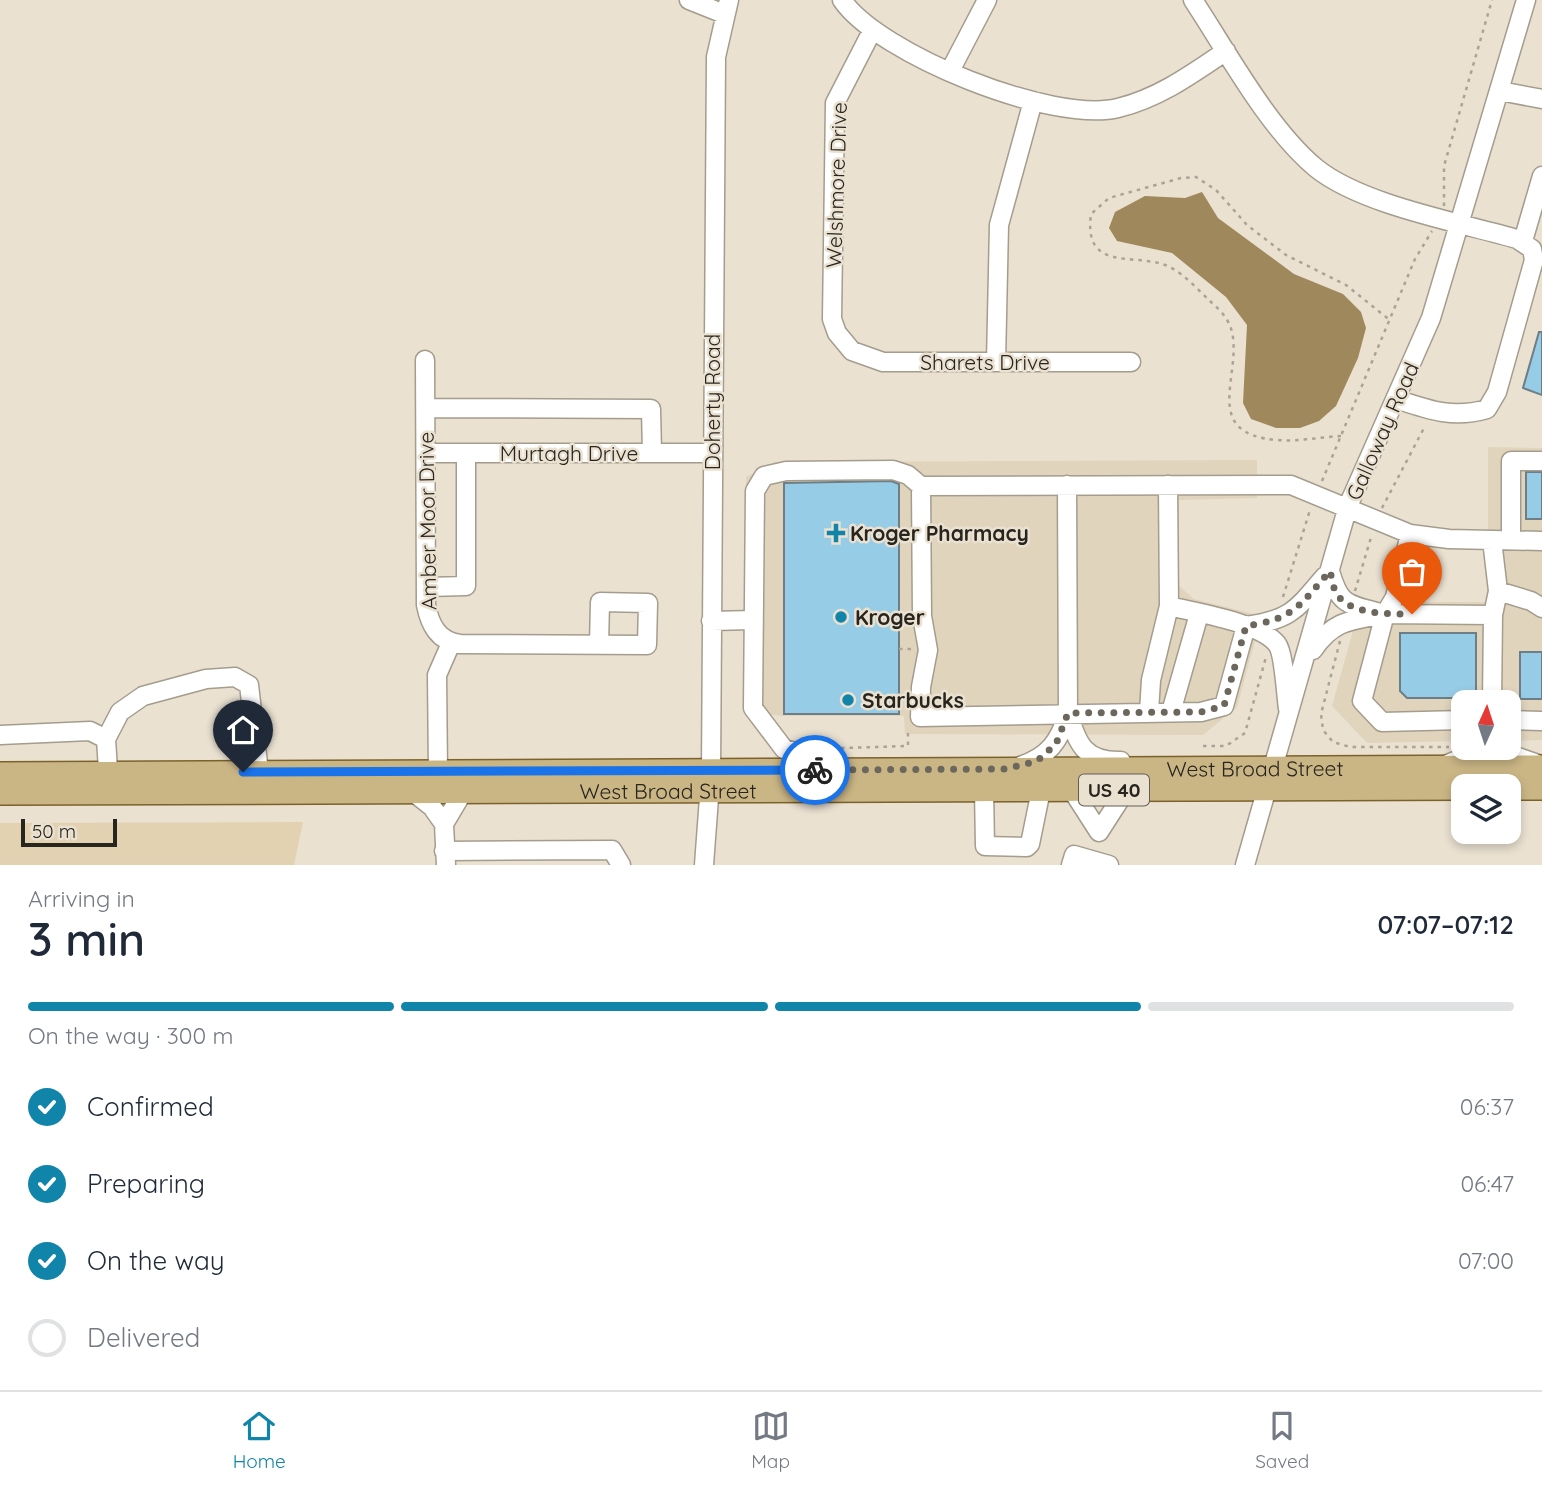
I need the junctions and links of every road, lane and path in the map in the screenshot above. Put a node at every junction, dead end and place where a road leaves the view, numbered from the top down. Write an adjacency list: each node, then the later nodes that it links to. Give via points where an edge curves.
1 (689, 0): 7 (street)
2 (842, 0): 8 (street)
3 (986, 0): 10 (street)
4 (1193, 0): 9 (street)
5 (1492, 0): 15 (path, via 1444,166 1446,200)
6 (1526, 0): 11 (street, Galloway Road)
7 (726, 7): 29 (street, Doherty Road, via 716,57)
8 (872, 31): 10 (street); 19 (street, Welshmore Drive, via 835,103 832,319)
9 (1226, 51): 13 (street, via 1171,88 1115,109 1085,110); 15 (street, via 1278,128 1317,169 1366,196)
10 (950, 71): 13 (street)
11 (1500, 91): 12 (street); 16 (street, Galloway Road)
12 (1542, 99)
13 (1033, 101): 21 (street, via 999,225)
14 (1542, 176): 17 (street)
15 (1440, 217): 16 (street); 18 (path, via 1415,259)
16 (1460, 223): 17 (street); 23 (street, Galloway Road, via 1431,318)
17 (1523, 241): 23 (street, via 1532,249 1534,260 1497,392 1488,409 1467,415 1439,414)
18 (1391, 321): 25 (path); 25 (path, via 1346,285 1286,256 1196,177 1108,198 1091,214 1091,235 1102,253 1116,259 1157,262 1178,271 1228,320 1233,344 1227,397 1236,424 1246,432 1278,440)
19 (844, 344): 21 (street, Sharets Drive, via 858,355 883,362)
20 (425, 360): 24 (street, Amber Moor Drive)
21 (996, 362): 22 (street, Sharets Drive)
22 (1131, 362)
23 (1396, 399): 35 (street, Galloway Road)
24 (426, 408): 26 (street, Amber Moor Drive); 28 (street, via 651,409)
25 (1341, 436): 34 (path)
26 (426, 453): 27 (street, Murtagh Drive); 41 (street, Amber Moor Drive)
27 (466, 453): 28 (street, Murtagh Drive); 41 (street, via 466,586)
28 (652, 453): 29 (street, Murtagh Drive)
29 (712, 453): 49 (street, Doherty Road)
30 (1542, 461): 38 (street, via 1511,461)
31 (1067, 485): 32 (street); 33 (street); 59 (street)
32 (1168, 485): 34 (street, via 1291,485); 43 (street)
33 (921, 486): 48 (street, via 893,470 786,471 764,476 755,491); 59 (street, via 922,608 928,650 920,717)
34 (1317, 494): 35 (street); 50 (path)
35 (1348, 506): 36 (street); 40 (street, Galloway Road)
36 (1410, 534): 37 (street); 46 (street, via 1395,597)
37 (1492, 540): 38 (street); 42 (street)
38 (1511, 540): 39 (street)
39 (1542, 541)
40 (1330, 571): 46 (street, via 1337,596 1351,606); 50 (street, via 1298,608); 55 (street, Galloway Road)
41 (426, 587): 53 (street, Amber Moor Drive, via 429,621)
42 (1498, 591): 44 (street); 47 (street)
43 (1169, 606): 45 (street); 57 (street, via 1151,680)
44 (1542, 608)
45 (1199, 614): 51 (street); 58 (street)
46 (1385, 614): 47 (street); 55 (street, via 1346,621 1325,632); 61 (street, via 1362,701 1382,722)
47 (1493, 615): 56 (street)
48 (753, 620): 49 (street); 75 (street, via 753,708 771,736 784,749 816,760)
49 (710, 621): 80 (street, Doherty Road)
50 (1276, 622): 51 (street)
51 (1246, 626): 52 (street); 58 (street, via 1224,706)
52 (1271, 640): 60 (street, via 1278,645); 67 (path, via 1245,733 1226,746)
53 (451, 643): 54 (street); 77 (street, via 437,674)
54 (599, 645): 54 (street, via 647,645 648,603 600,602)
55 (1303, 664): 60 (street, Galloway Road)
56 (1492, 690)
57 (1149, 712): 58 (street); 59 (street)
58 (1171, 712)
59 (1068, 713): 73 (street, via 1056,744 1037,761); 74 (street, via 1080,746 1090,754 1110,761 1177,760)
60 (1289, 716): 79 (street, Galloway Road)
61 (1451, 720)
62 (1521, 720): 63 (street)
63 (1542, 721)
64 (908, 733): 68 (path, via 908,747)
65 (0, 735): 66 (street, via 90,731)
66 (106, 739): 76 (street, via 120,712 143,696 206,679 235,677 249,685); 81 (street)
67 (1203, 746)
68 (839, 748)
69 (1521, 759): 71 (street)
70 (1458, 760): 72 (street)
71 (1542, 766): 72 (main road, West Broad Street / US 40)
72 (1439, 768): 79 (main road, West Broad Street / US 40)
73 (1006, 769): 74 (main road, West Broad Street / US 40); 75 (main road, West Broad Street / US 40)
74 (1200, 769): 79 (main road, West Broad Street / US 40)
75 (883, 770): 80 (main road, West Broad Street / US 40)
76 (259, 772): 77 (main road, West Broad Street / US 40); 81 (main road, West Broad Street / US 40)
77 (438, 773): 80 (main road, West Broad Street / US 40)
78 (0, 774): 81 (main road, West Broad Street / US 40)
79 (1271, 779): 82 (main road, West Broad Street / US 40); 88 (main road, West Broad Street / US 40); 99 (street, Galloway Road)
80 (711, 781): 85 (main road, West Broad Street / US 40); 90 (main road, West Broad Street / US 40); 97 (street, Doherty Road)
81 (108, 783): 89 (main road, West Broad Street / US 40); 91 (main road, West Broad Street / US 40)
82 (1451, 787)
83 (1521, 788): 84 (main road)
84 (1542, 788)
85 (984, 790): 86 (main road, West Broad Street / US 40); 86 (street, via 985,846 1027,847)
86 (1041, 790): 87 (main road, West Broad Street / US 40)
87 (1072, 790): 88 (main road, West Broad Street / US 40); 93 (street)
88 (1126, 790): 93 (street)
89 (414, 792): 90 (main road, West Broad Street / US 40); 92 (street)
90 (463, 792): 92 (street)
91 (0, 793)
92 (444, 824): 94 (street)
93 (1099, 832): 95 (street)
94 (445, 858): 96 (street, via 612,850)
95 (1099, 863): 98 (street, via 1074,855)
96 (621, 865)
97 (704, 865)
98 (1071, 865)
99 (1245, 865)

